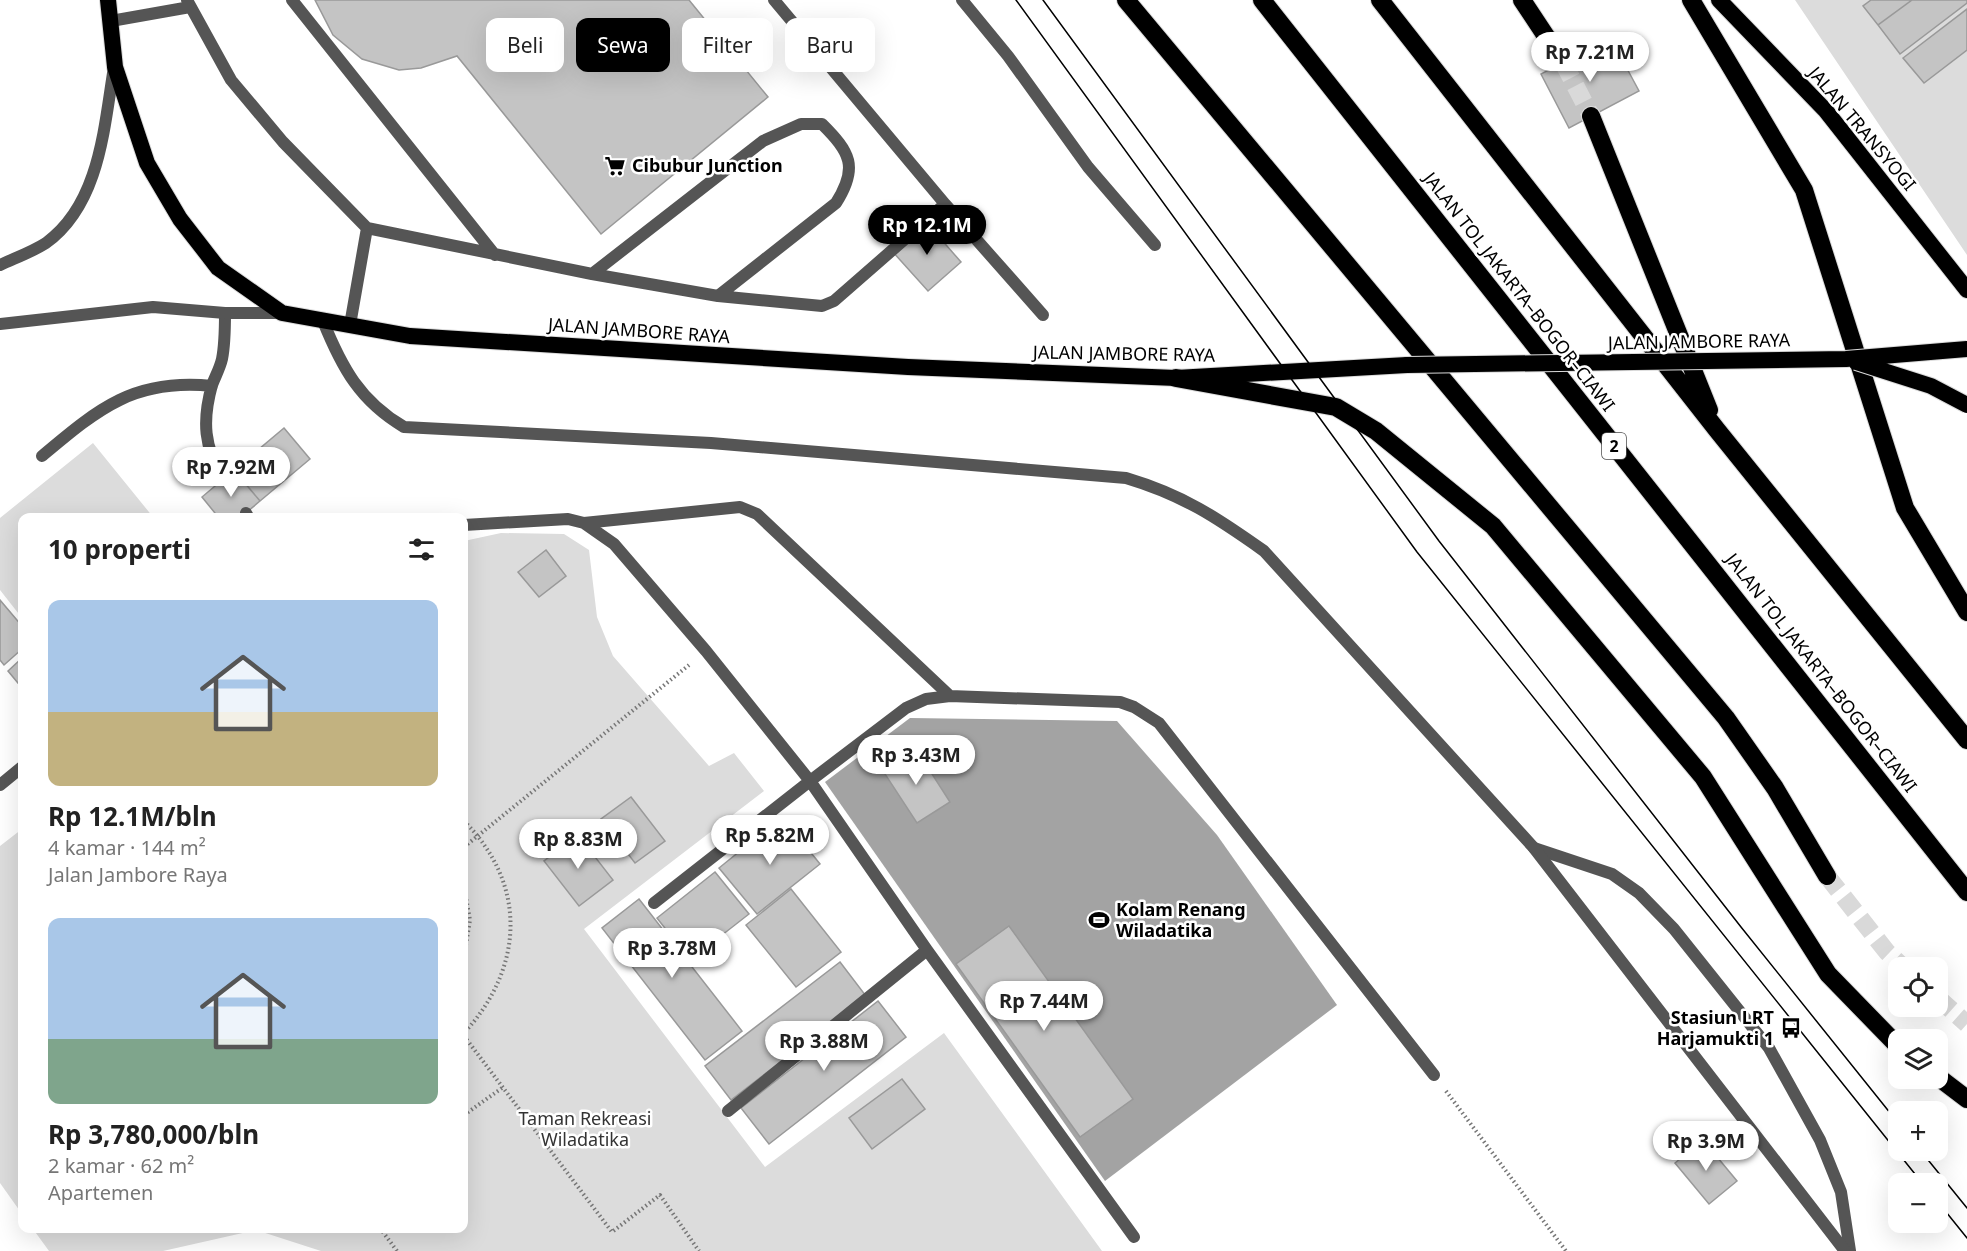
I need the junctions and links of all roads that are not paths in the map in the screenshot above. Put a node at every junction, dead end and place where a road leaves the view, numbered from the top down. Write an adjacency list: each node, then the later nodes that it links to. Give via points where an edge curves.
1 (108, 0): 12 (highway, JALAN JAMBORE RAYA)
2 (291, 0): 19 (street)
3 (774, 0): 16 (street)
4 (962, 0): 18 (street, via 1088,167)
5 (1126, 0): 47 (highway, via 1726,718 1775,788)
6 (1262, 0): 48 (highway, JALAN TOL JAKARTA–BOGOR–CIAWI / 2)
7 (1380, 0): 35 (highway)
8 (1522, 0): 13 (highway)
9 (1691, 0): 40 (highway, via 1804,190 1905,508)
10 (1719, 0): 22 (highway, JALAN TRANSYOGI, via 1826,111)
11 (188, 4): 12 (street); 17 (street, via 231,80 283,142)
12 (111, 21): 14 (highway, JALAN JAMBORE RAYA)
13 (1563, 62)
14 (115, 67): 20 (street, via 99,154 79,208 46,243); 25 (highway, JALAN JAMBORE RAYA, via 147,163 180,219 218,268)
15 (1591, 116): 35 (highway)
16 (945, 204): 23 (street, via 834,301 822,306); 26 (street)
17 (367, 228): 19 (street); 29 (street)
18 (1155, 245)
19 (495, 255): 21 (street)
20 (0, 265)
21 (592, 274): 23 (street); 23 (street, via 763,141 801,124 822,124 843,145 850,166 847,186 836,203)
22 (1967, 290)
23 (718, 296)
24 (225, 313): 25 (street, JALAN JAMBORE RAYA); 28 (street, JALAN JAMBORE RAYA, via 153,307); 33 (street, via 222,362)
25 (282, 313): 27 (highway, JALAN JAMBORE RAYA)
26 (1043, 315)
27 (323, 321): 29 (highway, JALAN JAMBORE RAYA); 46 (street, via 337,356 357,385 380,413 404,427 711,443 1126,478 1166,490 1212,514 1264,551)
28 (0, 324)
29 (350, 325): 32 (highway, JALAN JAMBORE RAYA, via 410,336 908,368)
30 (1967, 349): 31 (highway, JALAN JAMBORE RAYA, bridge)
31 (1846, 359): 32 (highway, JALAN JAMBORE RAYA, bridge, via 1407,365); 34 (highway, bridge, via 1931,386)
32 (1176, 378): 51 (highway, via 1336,407 1384,437 1493,525 1703,777 1828,974)
33 (212, 386): 36 (street, via 191,384 122,396 91,414); 37 (street, via 206,441)
34 (1967, 405)
35 (1717, 430): 42 (highway)
36 (42, 456)
37 (224, 479)
38 (584, 523): 39 (street, via 568,519); 41 (street, via 740,507 757,514); 44 (street, via 614,544)
39 (468, 525)
40 (1967, 612)
41 (950, 696): 44 (street, via 926,699 906,708); 52 (street, via 1120,702 1159,723)
42 (1967, 740)
43 (18, 770): 45 (street)
44 (810, 781): 49 (street); 50 (street)
45 (0, 785)
46 (1534, 848): 57 (street); 58 (street, via 1612,874 1639,893 1674,929 1762,1039 1820,1140 1841,1192)
47 (1827, 876)
48 (1967, 891)
49 (654, 903)
50 (927, 950): 55 (street); 56 (street)
51 (1888, 1036)
52 (1434, 1075)
53 (1948, 1085): 54 (highway)
54 (1967, 1100)
55 (728, 1111)
56 (1134, 1237)
57 (1845, 1251)
58 (1850, 1251)

